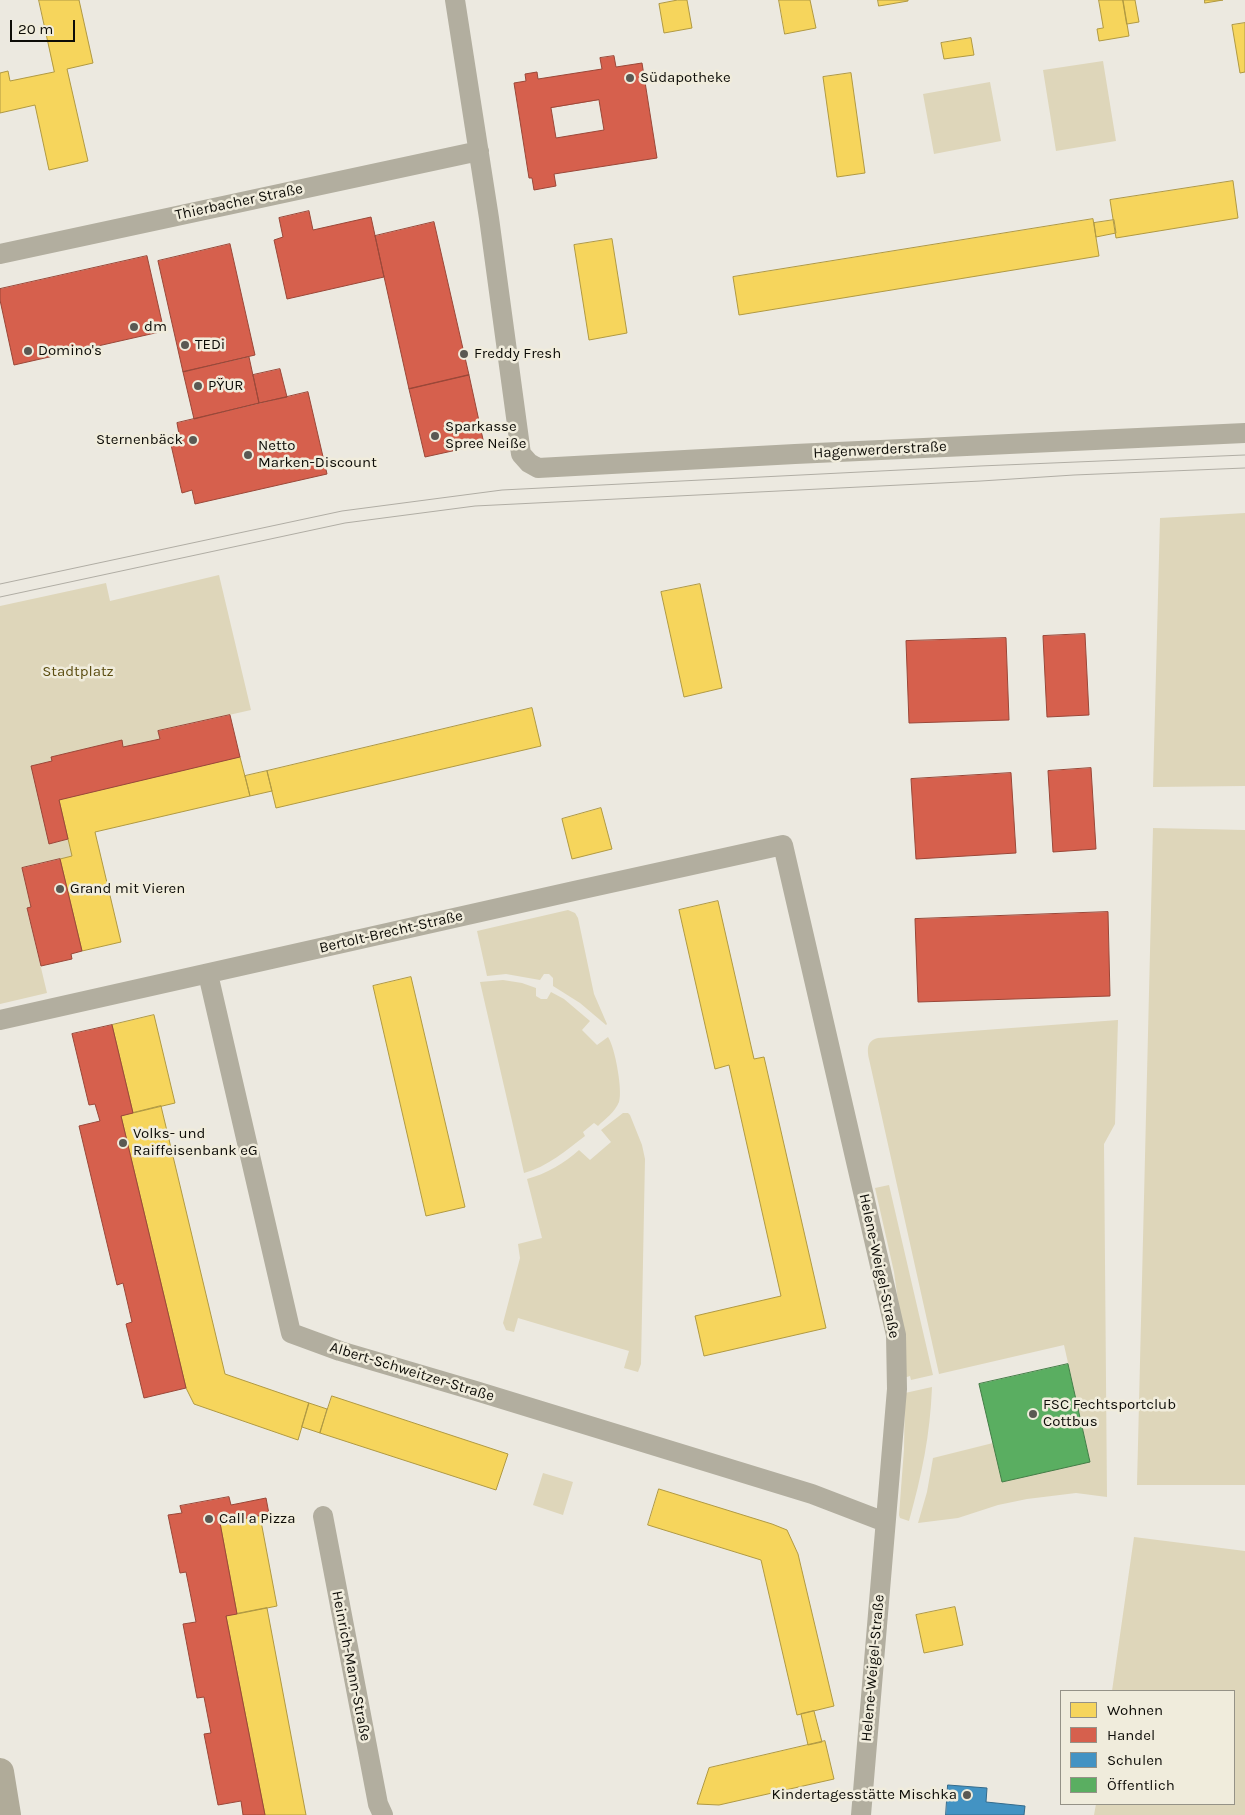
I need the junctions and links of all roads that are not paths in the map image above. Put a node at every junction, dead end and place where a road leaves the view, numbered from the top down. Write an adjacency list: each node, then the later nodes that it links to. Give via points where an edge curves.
1 (455, 0): 2 (street)
2 (479, 151): 3 (street, Thierbacher Straße); 4 (street, Hagenwerderstraße, via 521,454 538,468)
3 (0, 254)
4 (1245, 433)
5 (783, 846): 6 (street, Bertolt-Brecht-Straße); 9 (street, Helene-Weigel-Straße, via 896,1335 897,1389)
6 (208, 974): 7 (street, Bertolt-Brecht-Straße); 9 (street, Albert-Schweitzer-Straße, via 291,1333 340,1351 812,1494)
7 (0, 1020)
8 (323, 1516): 12 (street, Heinrich-Mann-Straße, via 378,1804)
9 (885, 1522): 13 (street, Helene-Weigel-Straße)
10 (0, 1772): 11 (main road)
11 (8, 1815)
12 (383, 1815)
13 (861, 1815)

